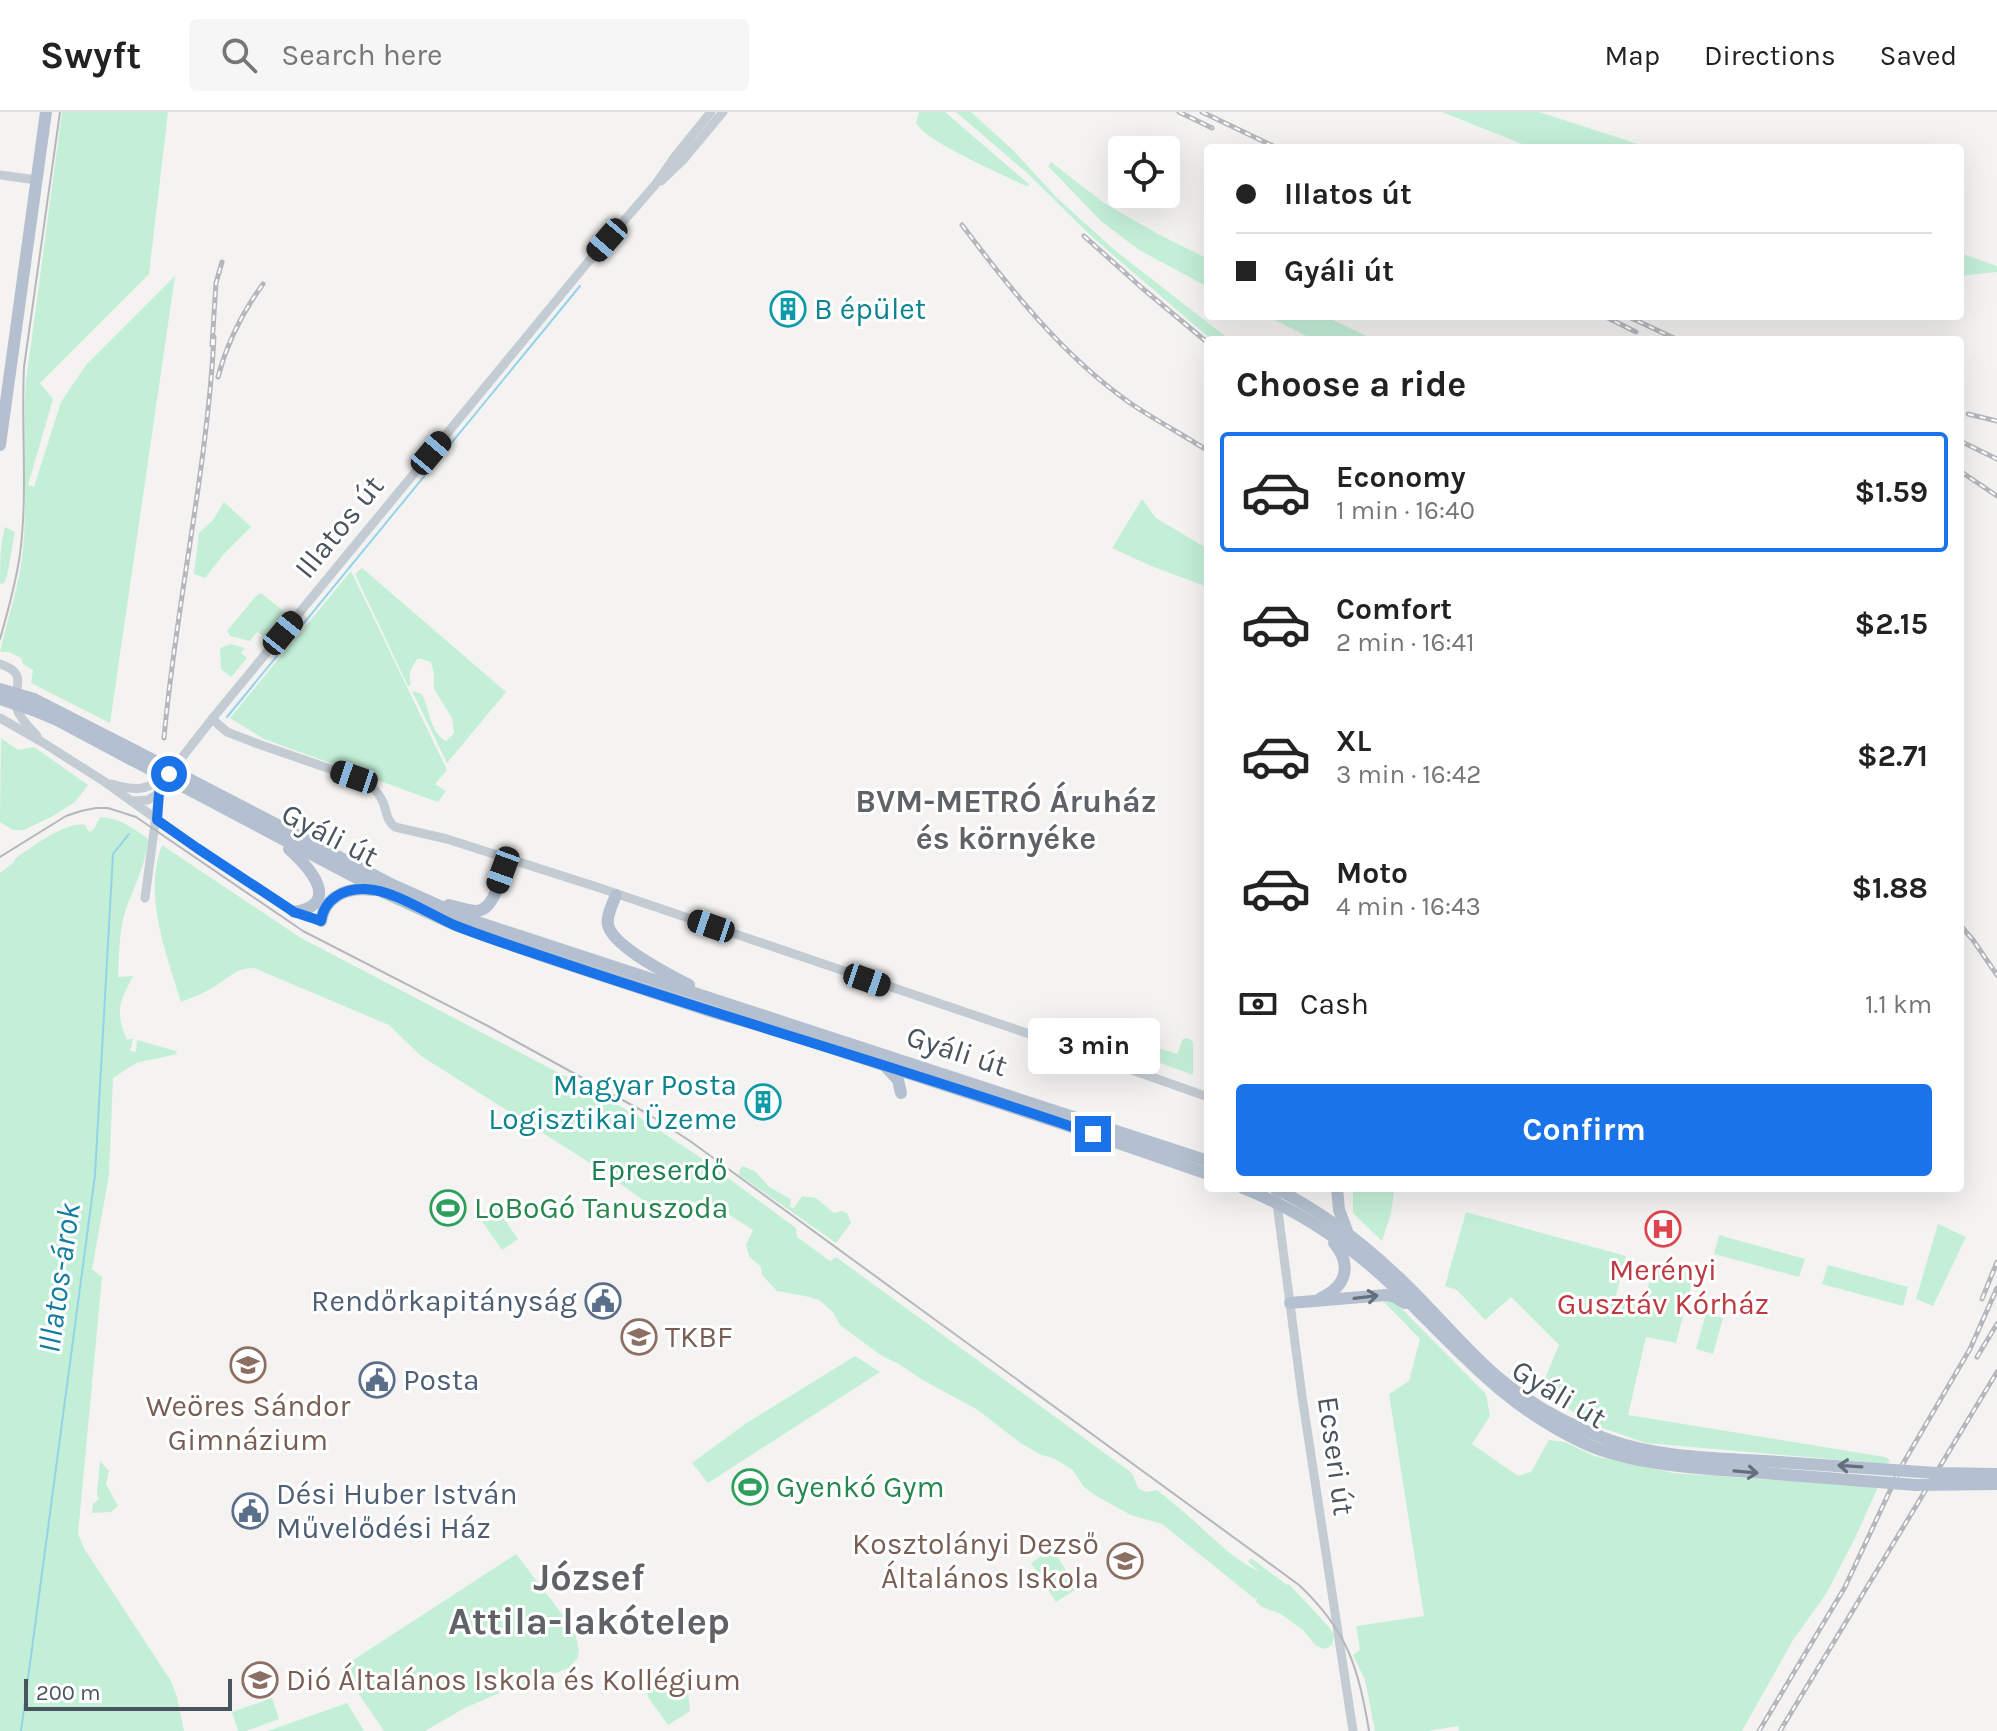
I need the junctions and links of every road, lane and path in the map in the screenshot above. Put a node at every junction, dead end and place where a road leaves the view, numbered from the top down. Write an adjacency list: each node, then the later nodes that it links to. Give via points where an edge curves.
1 (46, 112): 5 (main road)
2 (711, 112): 6 (street, Illatos út)
3 (723, 112): 6 (street, Illatos út)
4 (0, 175): 5 (street)
5 (37, 180): 7 (main road)
6 (655, 185): 13 (street, Illatos út)
7 (1, 437)
8 (0, 664): 14 (street, via 17,675 17,710)
9 (0, 689): 11 (main road, bridge)
10 (0, 699): 11 (main road, bridge)
11 (33, 705): 17 (main road, Gyáli út, bridge)
12 (0, 718): 14 (street)
13 (212, 719): 15 (street, Illatos út); 22 (street, Gyáli út, via 227,732 365,781 375,788 395,827)
14 (42, 742): 16 (street)
15 (169, 774): 16 (street, via 138,789); 18 (street, Illatos út)
16 (105, 782): 19 (street)
17 (189, 784): 21 (main road, Gyáli út); 26 (main road, Gyáli út)
18 (159, 793): 19 (street); 20 (street, Illatos út)
19 (131, 801): 20 (street)
20 (157, 820): 25 (street, Illatos út); 27 (street)
21 (271, 834): 23 (main road, Gyáli út); 27 (main road, via 304,863 318,884 316,902)
22 (509, 860): 24 (street, Gyáli út); 26 (main road, via 486,909)
23 (383, 892): 28 (main road, via 341,893 322,911); 30 (main road, Gyáli út, via 543,956)
24 (616, 895): 29 (main road, via 608,925 617,939); 32 (street, Gyáli út)
25 (145, 898)
26 (431, 903): 29 (main road, Gyáli út)
27 (294, 912): 28 (street)
28 (321, 921)
29 (704, 997): 33 (main road, Gyáli út)
30 (883, 1065): 31 (main road, Gyáli út); 31 (main road, via 898,1080 901,1093 911,1084)
31 (931, 1081): 34 (main road, Gyáli út)
32 (1204, 1096)
33 (1204, 1160)
34 (1204, 1173)
35 (1252, 1192): 39 (main road, Gyáli út)
36 (1275, 1192): 39 (street, Ecseri út)
37 (1282, 1192): 41 (main road, Gyáli út)
38 (1337, 1192): 41 (main road)
39 (1276, 1203): 40 (main road, Gyáli út); 43 (street, Ecseri út)
40 (1313, 1223): 42 (main road, via 1342,1252 1345,1265 1337,1287); 44 (main road, Gyáli út, via 1367,1263)
41 (1348, 1233): 45 (main road, Gyáli út, via 1398,1276 1492,1373 1559,1419 1653,1452)
42 (1314, 1301): 43 (main road); 44 (main road, one-way to 44, via 1386,1295)
43 (1290, 1303): 48 (street, Ecseri út)
44 (1415, 1309): 45 (main road, Gyáli út, one-way to 45, via 1507,1397 1587,1444 1636,1459)
45 (1778, 1468): 46 (main road, Gyáli út, one-way to 45, bridge); 47 (main road, Gyáli út, bridge, via 1916,1485)
46 (1997, 1474)
47 (1997, 1484)
48 (1353, 1731)

